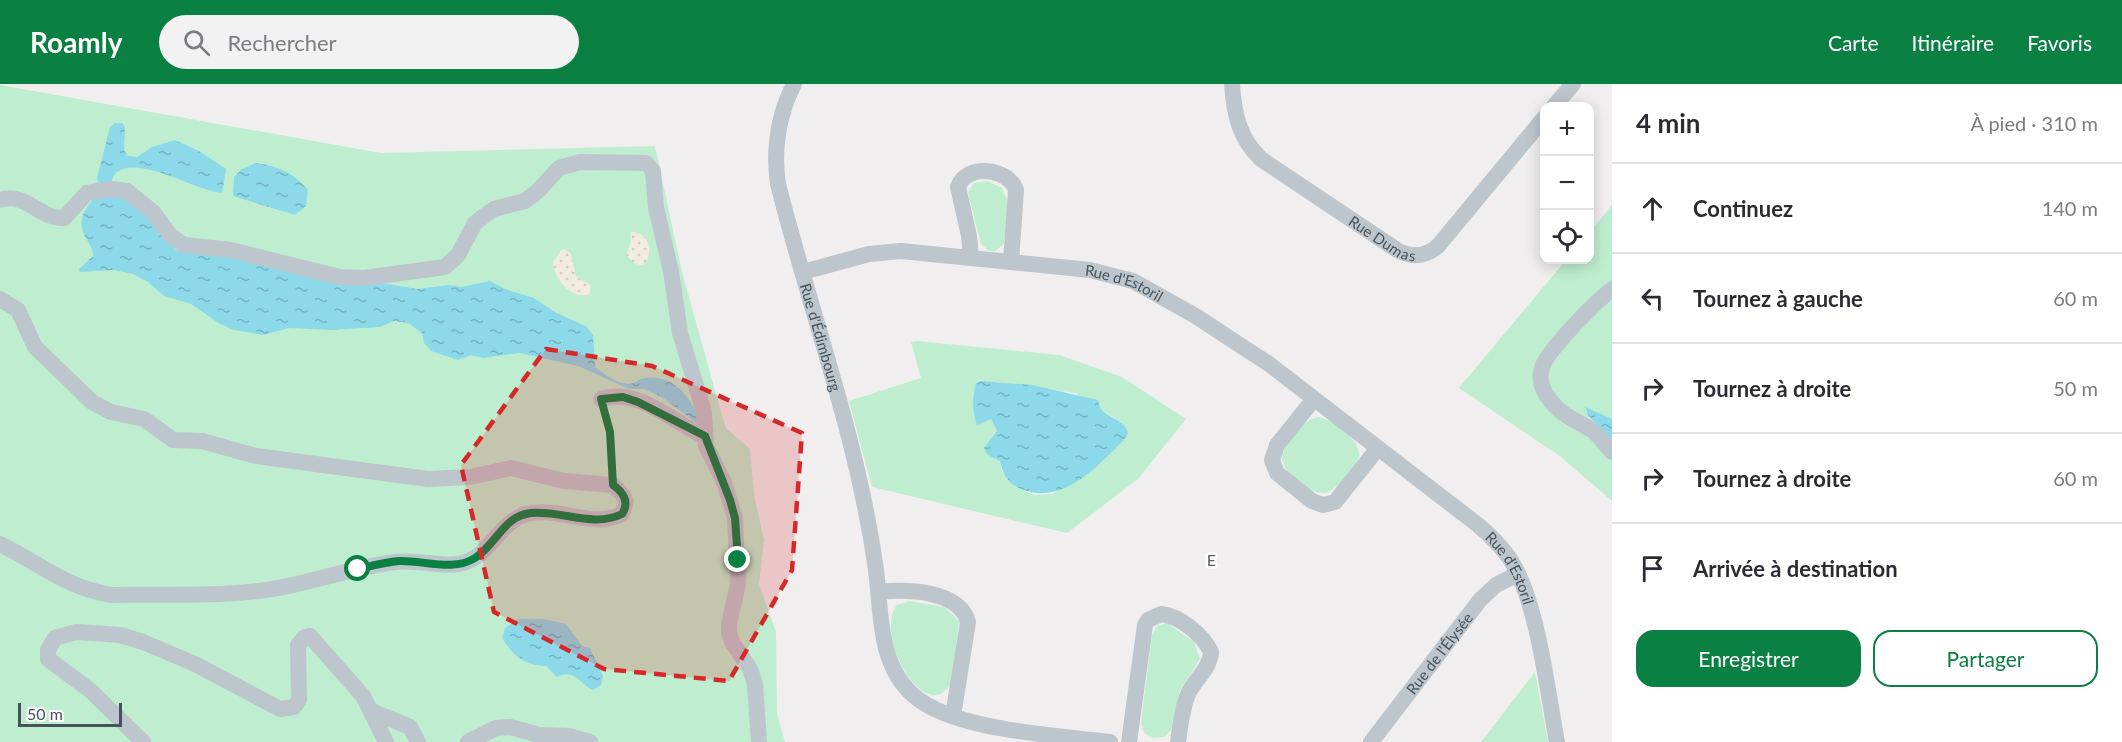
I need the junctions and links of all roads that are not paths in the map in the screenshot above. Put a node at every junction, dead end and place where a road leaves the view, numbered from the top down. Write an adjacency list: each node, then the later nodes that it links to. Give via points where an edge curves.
1 (794, 84): 9 (street, Rue d'Édimbourg, via 779,123 776,169)
2 (1232, 84): 5 (street, Rue Dumas, via 1239,129 1260,159 1397,250 1413,256 1427,254 1438,246)
3 (1573, 84): 4 (street)
4 (1557, 102)
5 (1540, 124)
6 (0, 200): 14 (street, via 17,198 64,218 87,193 121,189 134,196 184,245 231,250 340,277 364,278 445,267 458,255 475,223 494,209 525,201 559,168 580,162 646,163 653,171 656,208 680,333 704,412)
7 (971, 257): 8 (street, Rue d'Estoril); 8 (street, via 958,187 971,173 990,172 1005,176 1016,190); 9 (street, Rue d'Estoril, via 890,251)
8 (1011, 261): 13 (street, Rue d'Estoril, via 1101,272 1142,285 1244,347)
9 (803, 272): 19 (street, Rue d'Édimbourg, via 857,466)
10 (1612, 289): 16 (street, via 1549,355 1541,378 1542,389 1556,406 1567,417 1592,430)
11 (0, 299): 17 (street, via 18,310 35,347 92,402 111,412 144,419 173,440 202,441 256,456 428,480 470,477 511,468 564,481 613,485 626,502 622,514 598,520 530,513 506,524 474,559 459,564 398,561 268,590 98,593 57,579)
12 (601, 399): 14 (street, via 623,397 638,402)
13 (1314, 399): 15 (street, Rue d'Estoril); 15 (street, via 1277,445 1272,460 1277,472 1302,494 1317,504 1335,502)
14 (705, 436): 27 (street, via 735,518 738,584 729,633 755,684)
15 (1378, 448): 18 (street, Rue d'Estoril, via 1489,535)
16 (1612, 452)
17 (0, 544)
18 (1518, 574): 31 (street, Rue de l'Élysée, via 1485,595); 32 (street, Rue d'Estoril, via 1530,606)
19 (879, 592): 21 (street, Rue d'Édimbourg, via 884,638 894,673 915,697); 21 (street, via 939,596 954,602 965,613 968,622)
20 (371, 711): 22 (street, via 354,684 310,636 298,645 299,700 287,709 143,642 120,635 76,632 55,638 48,659 111,709); 23 (street); 24 (street, via 410,727)
21 (953, 716): 28 (street, Rue d'Édimbourg, via 999,727)
22 (143, 742)
23 (386, 742)
24 (418, 742)
25 (468, 742): 26 (street, via 496,728 510,727)
26 (590, 742)
27 (759, 742)
28 (1110, 742)
29 (1129, 742): 30 (street, via 1145,626 1161,614 1175,618 1203,639 1211,652 1208,666 1186,700)
30 (1178, 742)
31 (1371, 742)
32 (1557, 742)

